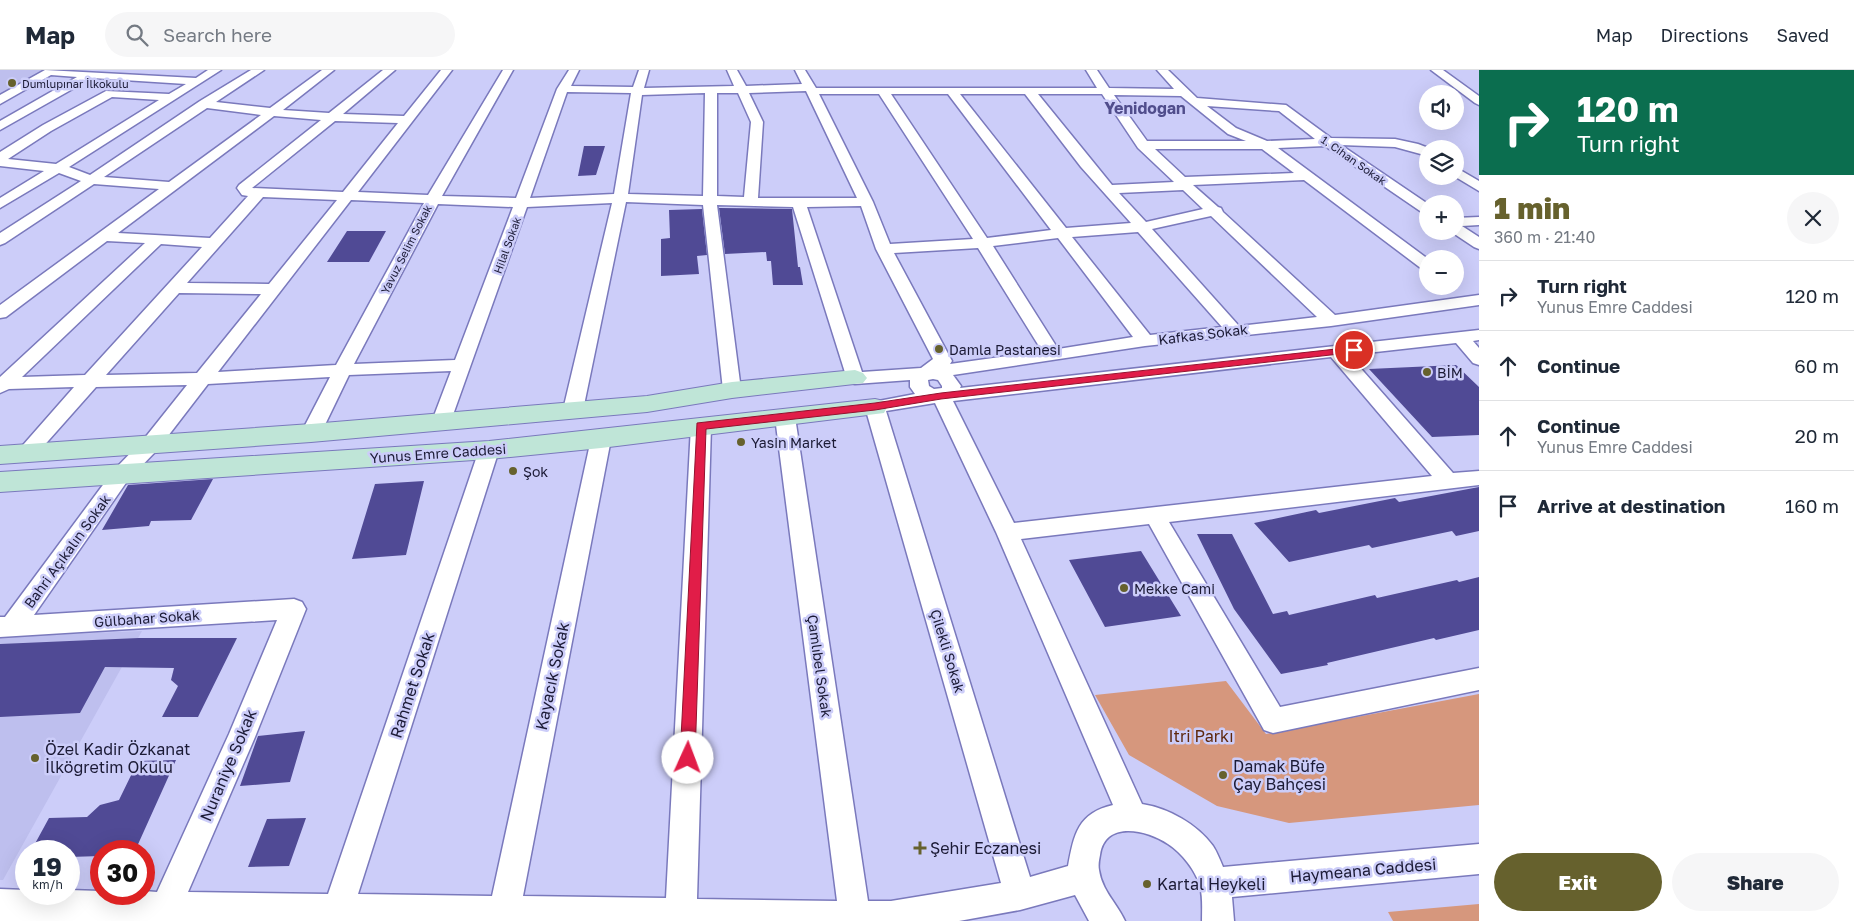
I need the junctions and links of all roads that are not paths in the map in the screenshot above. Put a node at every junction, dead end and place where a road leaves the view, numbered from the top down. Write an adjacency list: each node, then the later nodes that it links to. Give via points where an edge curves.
1 (216, 70): 17 (street)
2 (259, 70): 36 (street)
3 (329, 70): 37 (street)
4 (390, 70): 38 (street)
5 (447, 70): 39 (street, Bahri Açıkalın Sokak)
6 (508, 70): 60 (street, Yavuz Selim Sokak)
7 (574, 70): 21 (street, Hilal Sokak)
8 (644, 70): 29 (street)
9 (732, 70): 24 (street)
10 (800, 70): 23 (street)
11 (1091, 70): 27 (street)
12 (1162, 70): 32 (street)
13 (1436, 70): 18 (street)
14 (51, 71): 15 (street); 34 (street)
15 (89, 75): 16 (street); 40 (street)
16 (138, 77): 17 (street); 31 (street)
17 (198, 81): 33 (street)
18 (1457, 85)
19 (1464, 87): 20 (street)
20 (1479, 88)
21 (563, 89): 29 (street); 64 (street, Hilal Sokak)
22 (711, 89): 24 (street); 29 (street); 62 (street)
23 (811, 89): 24 (street); 30 (street); 63 (street)
24 (742, 90): 61 (street, via 757,122)
25 (951, 90): 26 (street); 30 (street); 72 (street)
26 (1028, 90): 27 (street); 56 (street)
27 (1104, 90): 32 (street); 44 (street)
28 (1464, 90): 35 (street)
29 (637, 91): 59 (street)
30 (883, 91): 77 (street)
31 (110, 93): 33 (street); 42 (street)
32 (1189, 97): 43 (street, 1. Cihan Sokak, via 1282,108); 45 (street, via 1232,131)
33 (171, 98): 49 (street)
34 (0, 100)
35 (1479, 101)
36 (204, 104): 37 (street); 52 (street)
37 (270, 113): 38 (street); 54 (street)
38 (330, 118): 39 (street); 57 (street, via 244,188 247,192)
39 (408, 120): 58 (street, Bahri Açıkalın Sokak)
40 (0, 126)
41 (9, 138): 42 (street)
42 (28, 140): 47 (street)
43 (1329, 142): 45 (street); 46 (street, via 1397,143); 67 (street, 1. Cihan Sokak)
44 (1143, 145): 45 (street); 53 (street)
45 (1265, 145): 50 (street)
46 (1419, 148)
47 (0, 158)
48 (0, 162): 49 (street)
49 (58, 168): 52 (street); 66 (street)
50 (1309, 176): 53 (street); 81 (street)
51 (1464, 177): 55 (street)
52 (92, 180): 54 (street); 75 (street)
53 (1183, 184): 56 (street); 68 (street)
54 (170, 186): 74 (street)
55 (1479, 187)
56 (1108, 189): 71 (street)
57 (259, 193): 58 (street); 78 (street)
58 (348, 197): 60 (street); 83 (street, Bahri Açıkalın Sokak)
59 (620, 198): 62 (street); 64 (street); 105 (street)
60 (432, 201): 64 (street); 96 (street, Yavuz Selim Sokak)
61 (751, 201): 62 (street); 65 (street)
62 (710, 202): 102 (street)
63 (866, 202): 65 (street); 80 (street)
64 (523, 203): 95 (street, Hilal Sokak)
65 (799, 203): 98 (street)
66 (0, 204)
67 (1419, 204)
68 (1216, 211): 71 (street); 87 (street)
69 (1479, 221): 70 (street)
70 (1464, 222)
71 (1142, 227): 72 (street); 88 (street)
72 (1062, 233): 77 (street); 91 (street)
73 (1464, 234): 79 (street)
74 (102, 236): 76 (street); 86 (street)
75 (0, 240)
76 (158, 240): 78 (street); 101 (street)
77 (983, 242): 80 (street); 93 (street)
78 (214, 243): 82 (street)
79 (1479, 244)
80 (884, 249): 97 (street, via 943,362)
81 (1419, 259)
82 (174, 288): 83 (street); 100 (street)
83 (274, 289): 99 (street, Bahri Açıkalın Sokak)
84 (1464, 292): 85 (street)
85 (1477, 301): 87 (street, Kafkas Sokak)
86 (0, 313)
87 (1331, 321): 88 (street, Kafkas Sokak)
88 (1234, 330): 91 (street, Kafkas Sokak)
89 (1479, 335): 90 (street)
90 (1460, 337): 92 (street); 94 (street)
91 (1144, 341): 93 (street, Kafkas Sokak)
92 (1336, 352): 103 (street); 118 (street)
93 (1052, 355): 97 (street, Kafkas Sokak)
94 (1479, 359)
95 (462, 366): 96 (street); 107 (street, Hilal Sokak)
96 (342, 370): 99 (street); 109 (street, Yavuz Selim Sokak)
97 (928, 373): 98 (street, Kafkas Sokak); 103 (street, via 919,378 919,386 930,394)
98 (855, 378): 102 (street)
99 (202, 379): 100 (street); 111 (street, Bahri Açıkalın Sokak)
100 (91, 381): 101 (street); 113 (street)
101 (1, 384)
102 (732, 390): 105 (street, via 648,404)
103 (941, 396): 104 (street); 120 (street)
104 (875, 407): 106 (street, Yunus Emre Caddesi); 128 (street, Çilekli Sokak)
105 (573, 410): 107 (street)
106 (785, 417): 108 (street, Yunus Emre Caddesi); 134 (street, Çamlıbel Sokak)
107 (442, 421): 109 (street)
108 (701, 426): 110 (street, Yunus Emre Caddesi); 132 (street)
109 (312, 433): 111 (street)
110 (601, 439): 112 (street, Yunus Emre Caddesi); 130 (street, Kayacık Sokak)
111 (151, 444): 113 (street); 115 (street, Bahri Açıkalın Sokak)
112 (489, 450): 115 (street, Yunus Emre Caddesi); 133 (street, Rahmet Sokak)
113 (26, 453): 114 (street)
114 (0, 455)
115 (121, 475): 117 (street, Yunus Emre Caddesi); 122 (street, Bahri Açıkalın Sokak)
116 (1479, 478): 118 (street)
117 (0, 482)
118 (1449, 482): 119 (street)
119 (1155, 516): 120 (street); 123 (street, via 1273,721)
120 (1007, 532): 124 (street)
121 (294, 609): 122 (street, Gülbahar Sokak); 131 (street, Nuraniye Sokak)
122 (6, 627)
123 (1479, 679)
124 (1132, 815): 126 (street, via 1114,817 1098,826 1088,839 1083,857); 127 (street, via 1152,819 1185,838 1207,862)
125 (1479, 859): 127 (street, Haymeana Caddesi)
126 (1084, 877): 128 (street); 136 (street, via 1092,899)
127 (1216, 883): 137 (street, via 1221,904)
128 (1020, 895): 134 (street, via 891,917)
129 (0, 905): 131 (street)
130 (504, 912): 133 (street); 135 (street)
131 (164, 914): 133 (street)
132 (681, 914): 134 (street); 135 (street)
133 (336, 916)
134 (855, 916)
135 (597, 917)
136 (1109, 921)
137 (1218, 921)

